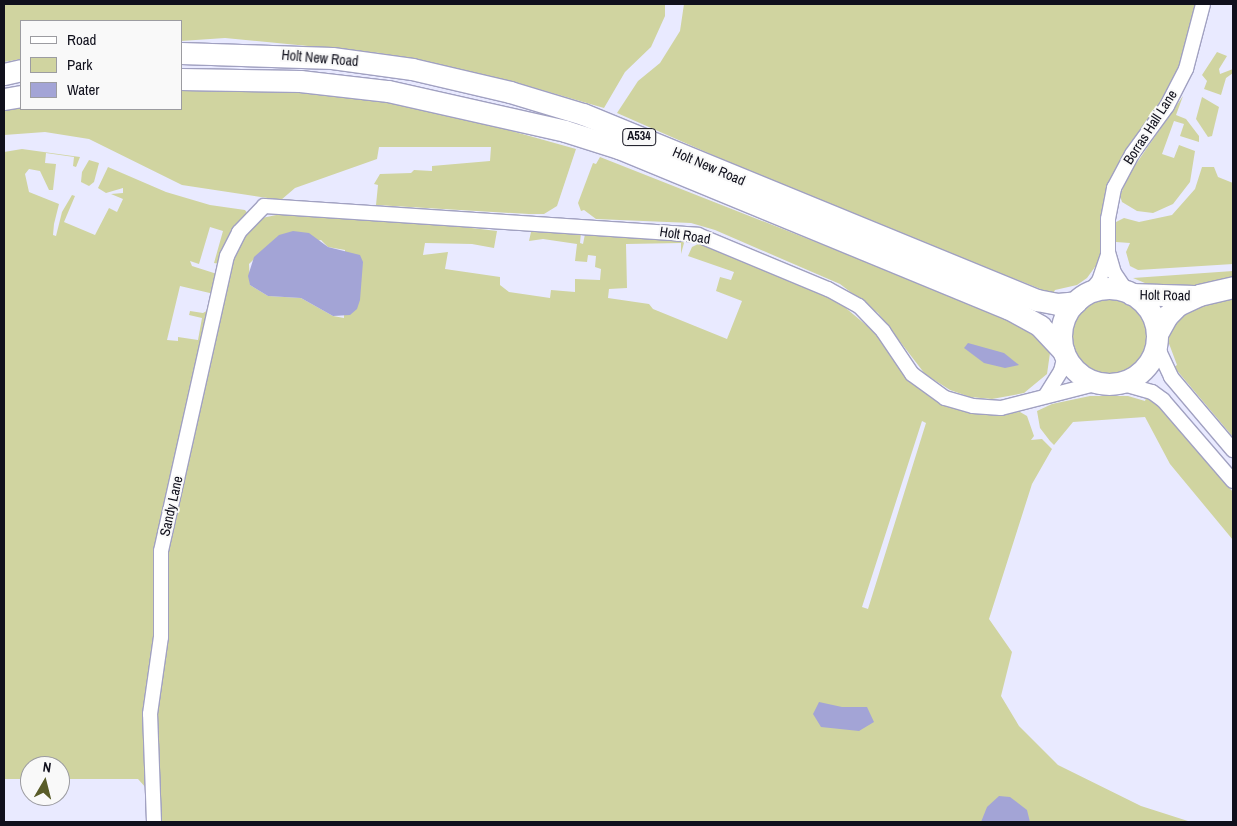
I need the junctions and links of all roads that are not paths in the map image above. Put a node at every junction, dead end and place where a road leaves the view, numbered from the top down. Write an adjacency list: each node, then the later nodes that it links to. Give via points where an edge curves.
1 (1203, 4): 9 (street, Borras Hall Lane, via 1186,69 1168,106 1132,154 1114,188 1108,219)
2 (182, 53): 13 (highway, Holt New Road / A534, via 332,58 412,70 510,92 600,121 1037,300 1058,304)
3 (20, 70): 4 (highway)
4 (4, 74)
5 (182, 79): 15 (highway, Holt New Road / A534, via 300,80 388,91 565,131 628,152 1008,308 1040,326)
6 (20, 96): 7 (highway)
7 (4, 99)
8 (264, 206): 18 (street, Holt Road, via 698,234 828,289 860,306 883,331 912,374 945,398 973,406 1001,408); 21 (street, Sandy Lane, via 239,232 227,256 161,551 161,637 150,714)
9 (1108, 252): 11 (street, Borras Hall Lane, via 1114,273); 13 (street, Borras Hall Lane, via 1103,272)
10 (1233, 287): 12 (highway, Holt Road)
11 (1129, 293): 12 (highway, Holt Road); 13 (highway, via 1102,289); 14 (highway, via 1147,307)
12 (1199, 295): 14 (highway, Holt Road, via 1172,310)
13 (1082, 298): 15 (highway, via 1063,325)
14 (1157, 336): 17 (highway, via 1155,351 1144,369); 19 (street, via 1160,354 1171,377)
15 (1065, 354): 16 (highway, via 1075,370); 18 (street, via 1061,371)
16 (1099, 383): 17 (highway); 18 (street, Holt Road)
17 (1120, 383): 20 (street, via 1152,392 1164,400)
18 (1046, 395)
19 (1233, 450)
20 (1233, 481)
21 (154, 822)

